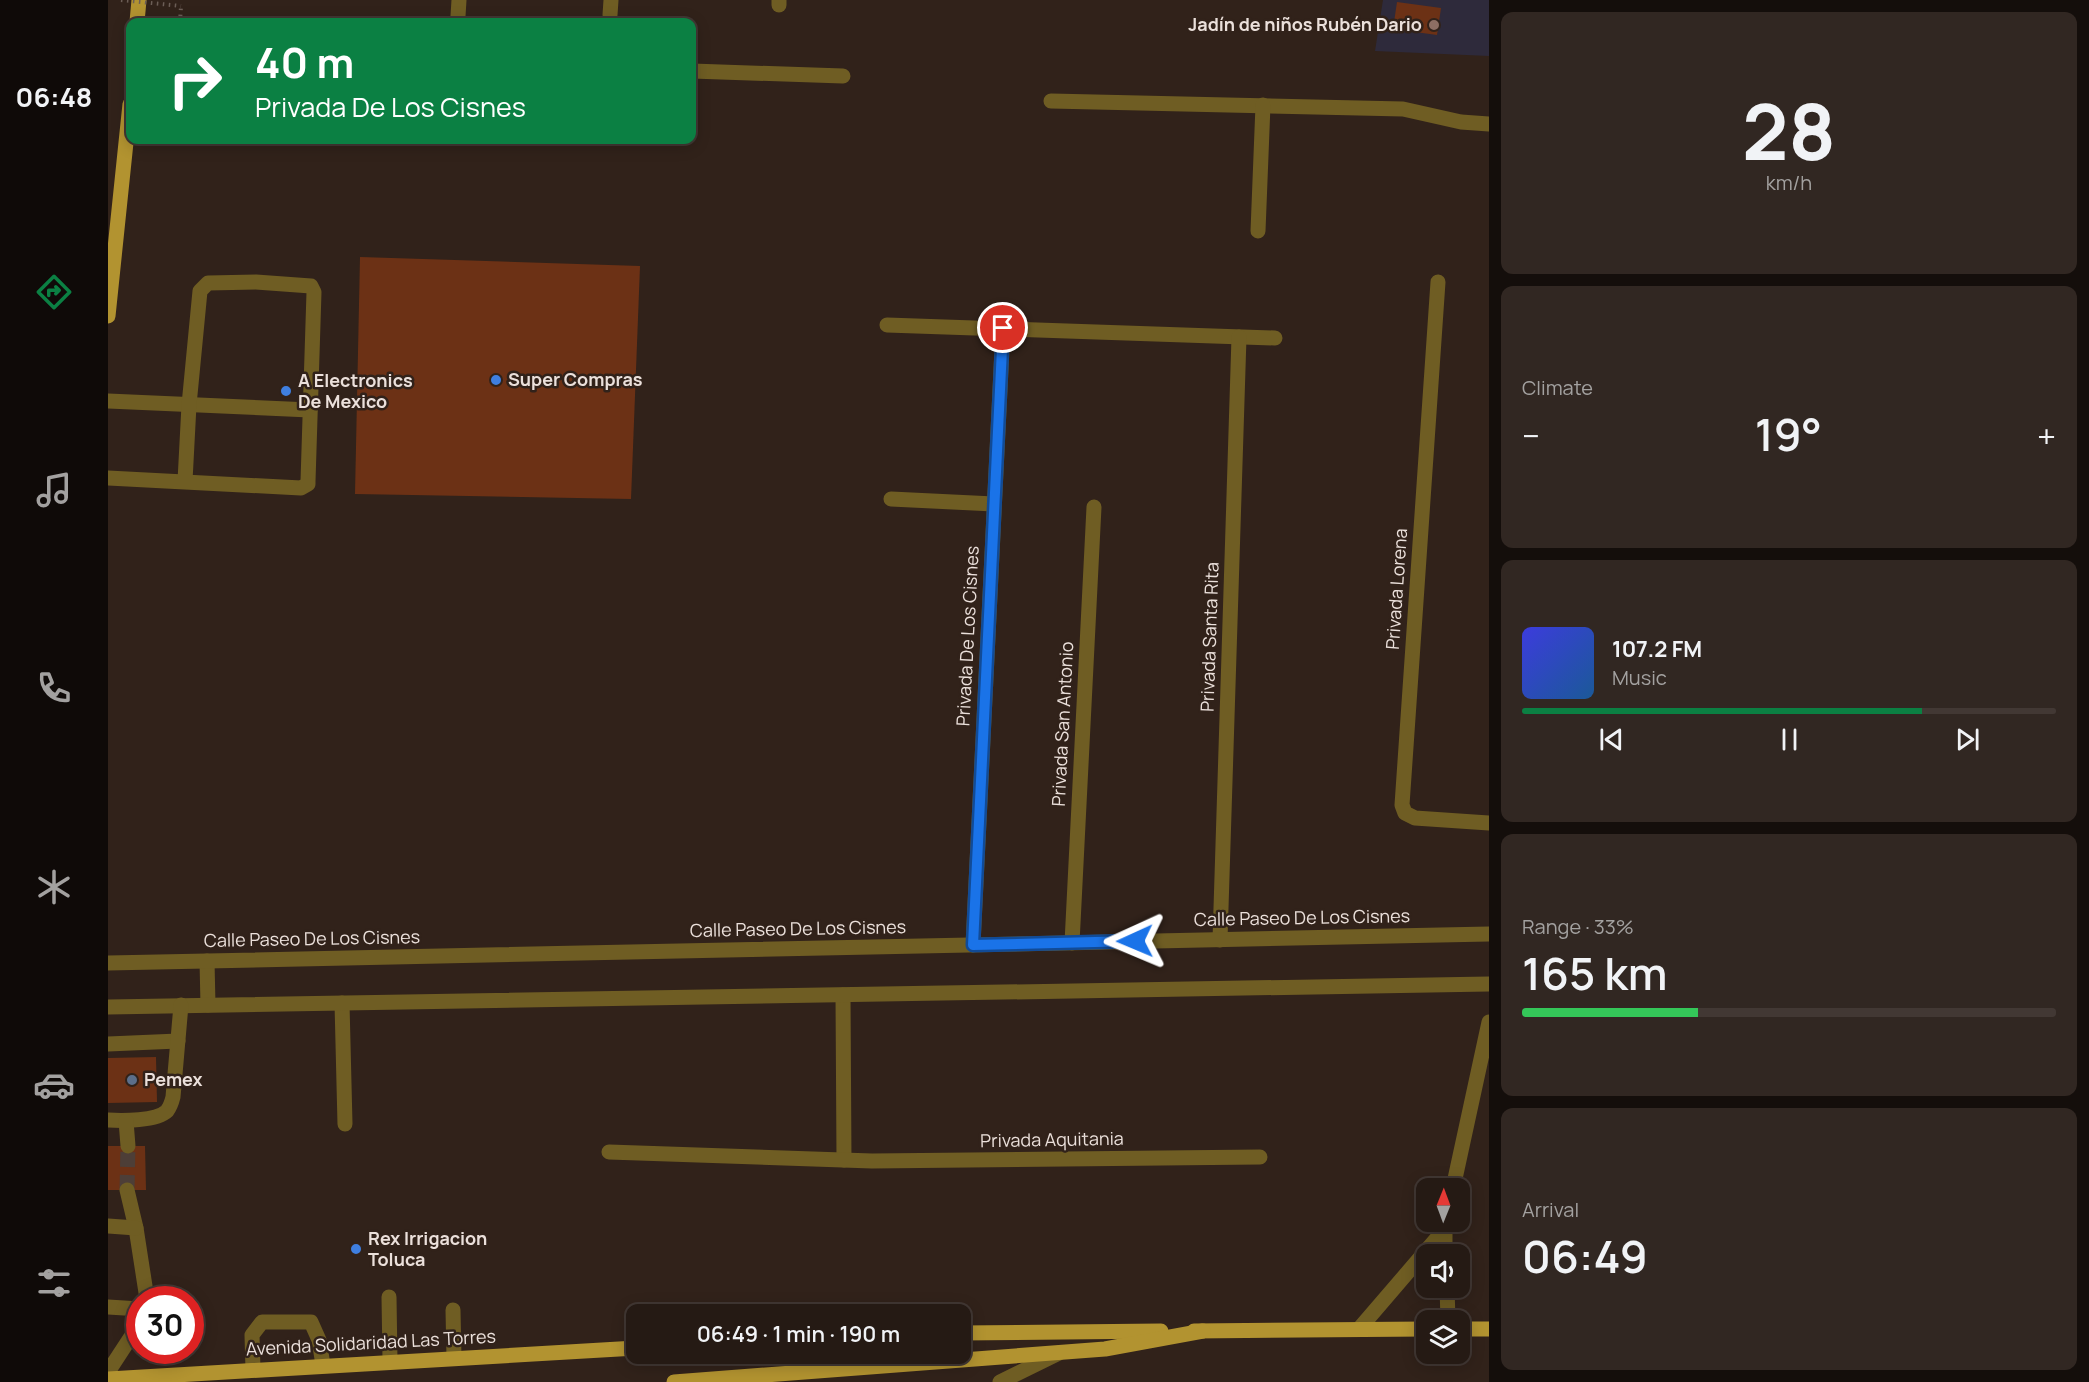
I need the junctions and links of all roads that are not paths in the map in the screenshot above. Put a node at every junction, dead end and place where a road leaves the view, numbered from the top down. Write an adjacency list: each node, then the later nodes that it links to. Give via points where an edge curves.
1 (139, 0): 4 (main road)
2 (459, 0): 3 (street)
3 (458, 16)
4 (137, 18)
5 (696, 71): 6 (street)
6 (843, 76)
7 (1051, 101): 8 (street)
8 (1263, 105): 9 (street, via 1403,109); 11 (street)
9 (1489, 124)
10 (126, 144): 13 (main road)
11 (1258, 231)
12 (1438, 282): 26 (street, Privada Lorena, via 1402,805 1405,813 1414,818)
13 (108, 316)
14 (887, 325): 15 (street)
15 (1003, 328): 16 (street); 24 (street, Privada De Los Cisnes)
16 (1239, 337): 17 (street); 28 (street, Privada Santa Rita)
17 (1275, 338)
18 (108, 401): 19 (street)
19 (189, 405): 20 (street); 20 (street, via 202,287 208,283 256,282 313,288); 22 (street)
20 (310, 410): 22 (street, via 305,487)
21 (108, 478): 22 (street)
22 (185, 481)
23 (891, 499): 24 (street)
24 (994, 504): 30 (street, Privada De Los Cisnes)
25 (1094, 507): 29 (street, Privada San Antonio)
26 (1489, 823)
27 (1489, 934): 28 (street, Calle Paseo De Los Cisnes)
28 (1220, 940): 29 (street, Calle Paseo De Los Cisnes)
29 (1072, 943): 30 (street, Calle Paseo De Los Cisnes)
30 (973, 945): 31 (street, Calle Paseo De Los Cisnes)
31 (207, 961): 32 (street, Calle Paseo De Los Cisnes); 37 (street)
32 (108, 963)
33 (1489, 984): 34 (street)
34 (843, 995): 35 (street); 48 (street)
35 (342, 1003): 37 (street); 44 (street)
36 (181, 1005): 37 (street); 38 (street); 40 (street)
37 (208, 1005)
38 (108, 1007)
39 (1489, 1022): 49 (street)
40 (178, 1041): 41 (street); 43 (street, via 174,1097 166,1111)
41 (108, 1044)
42 (108, 1120): 43 (street)
43 (126, 1121): 45 (street)
44 (345, 1124)
45 (128, 1146)
46 (609, 1152): 48 (street, Privada Aquitania)
47 (1260, 1157): 48 (street, Privada Aquitania)
48 (844, 1160)
49 (1455, 1178)
50 (127, 1190): 52 (street)
51 (108, 1226): 52 (street)
52 (136, 1228): 54 (street)
53 (1440, 1232): 59 (street)
54 (145, 1286)
55 (389, 1297): 69 (street)
56 (110, 1305): 57 (street)
57 (126, 1307)
58 (453, 1310): 68 (street)
59 (1359, 1329): 60 (main road); 63 (main road)
60 (1416, 1329)
61 (1470, 1329): 62 (main road)
62 (1489, 1329)
63 (1203, 1331): 64 (main road); 67 (main road)
64 (971, 1333)
65 (126, 1344): 72 (street)
66 (626, 1349): 68 (main road, Avenida Solidaridad Las Torres)
67 (1059, 1353): 74 (main road); 75 (street)
68 (454, 1358): 69 (main road, Avenida Solidaridad Las Torres)
69 (390, 1361): 70 (main road, Avenida Solidaridad Las Torres)
70 (323, 1365): 71 (main road, Avenida Solidaridad Las Torres); 71 (street, via 311,1322 262,1322 252,1335)
71 (253, 1370): 73 (main road, Avenida Solidaridad Las Torres)
72 (108, 1372)
73 (108, 1379)
74 (674, 1382)
75 (1000, 1382)

